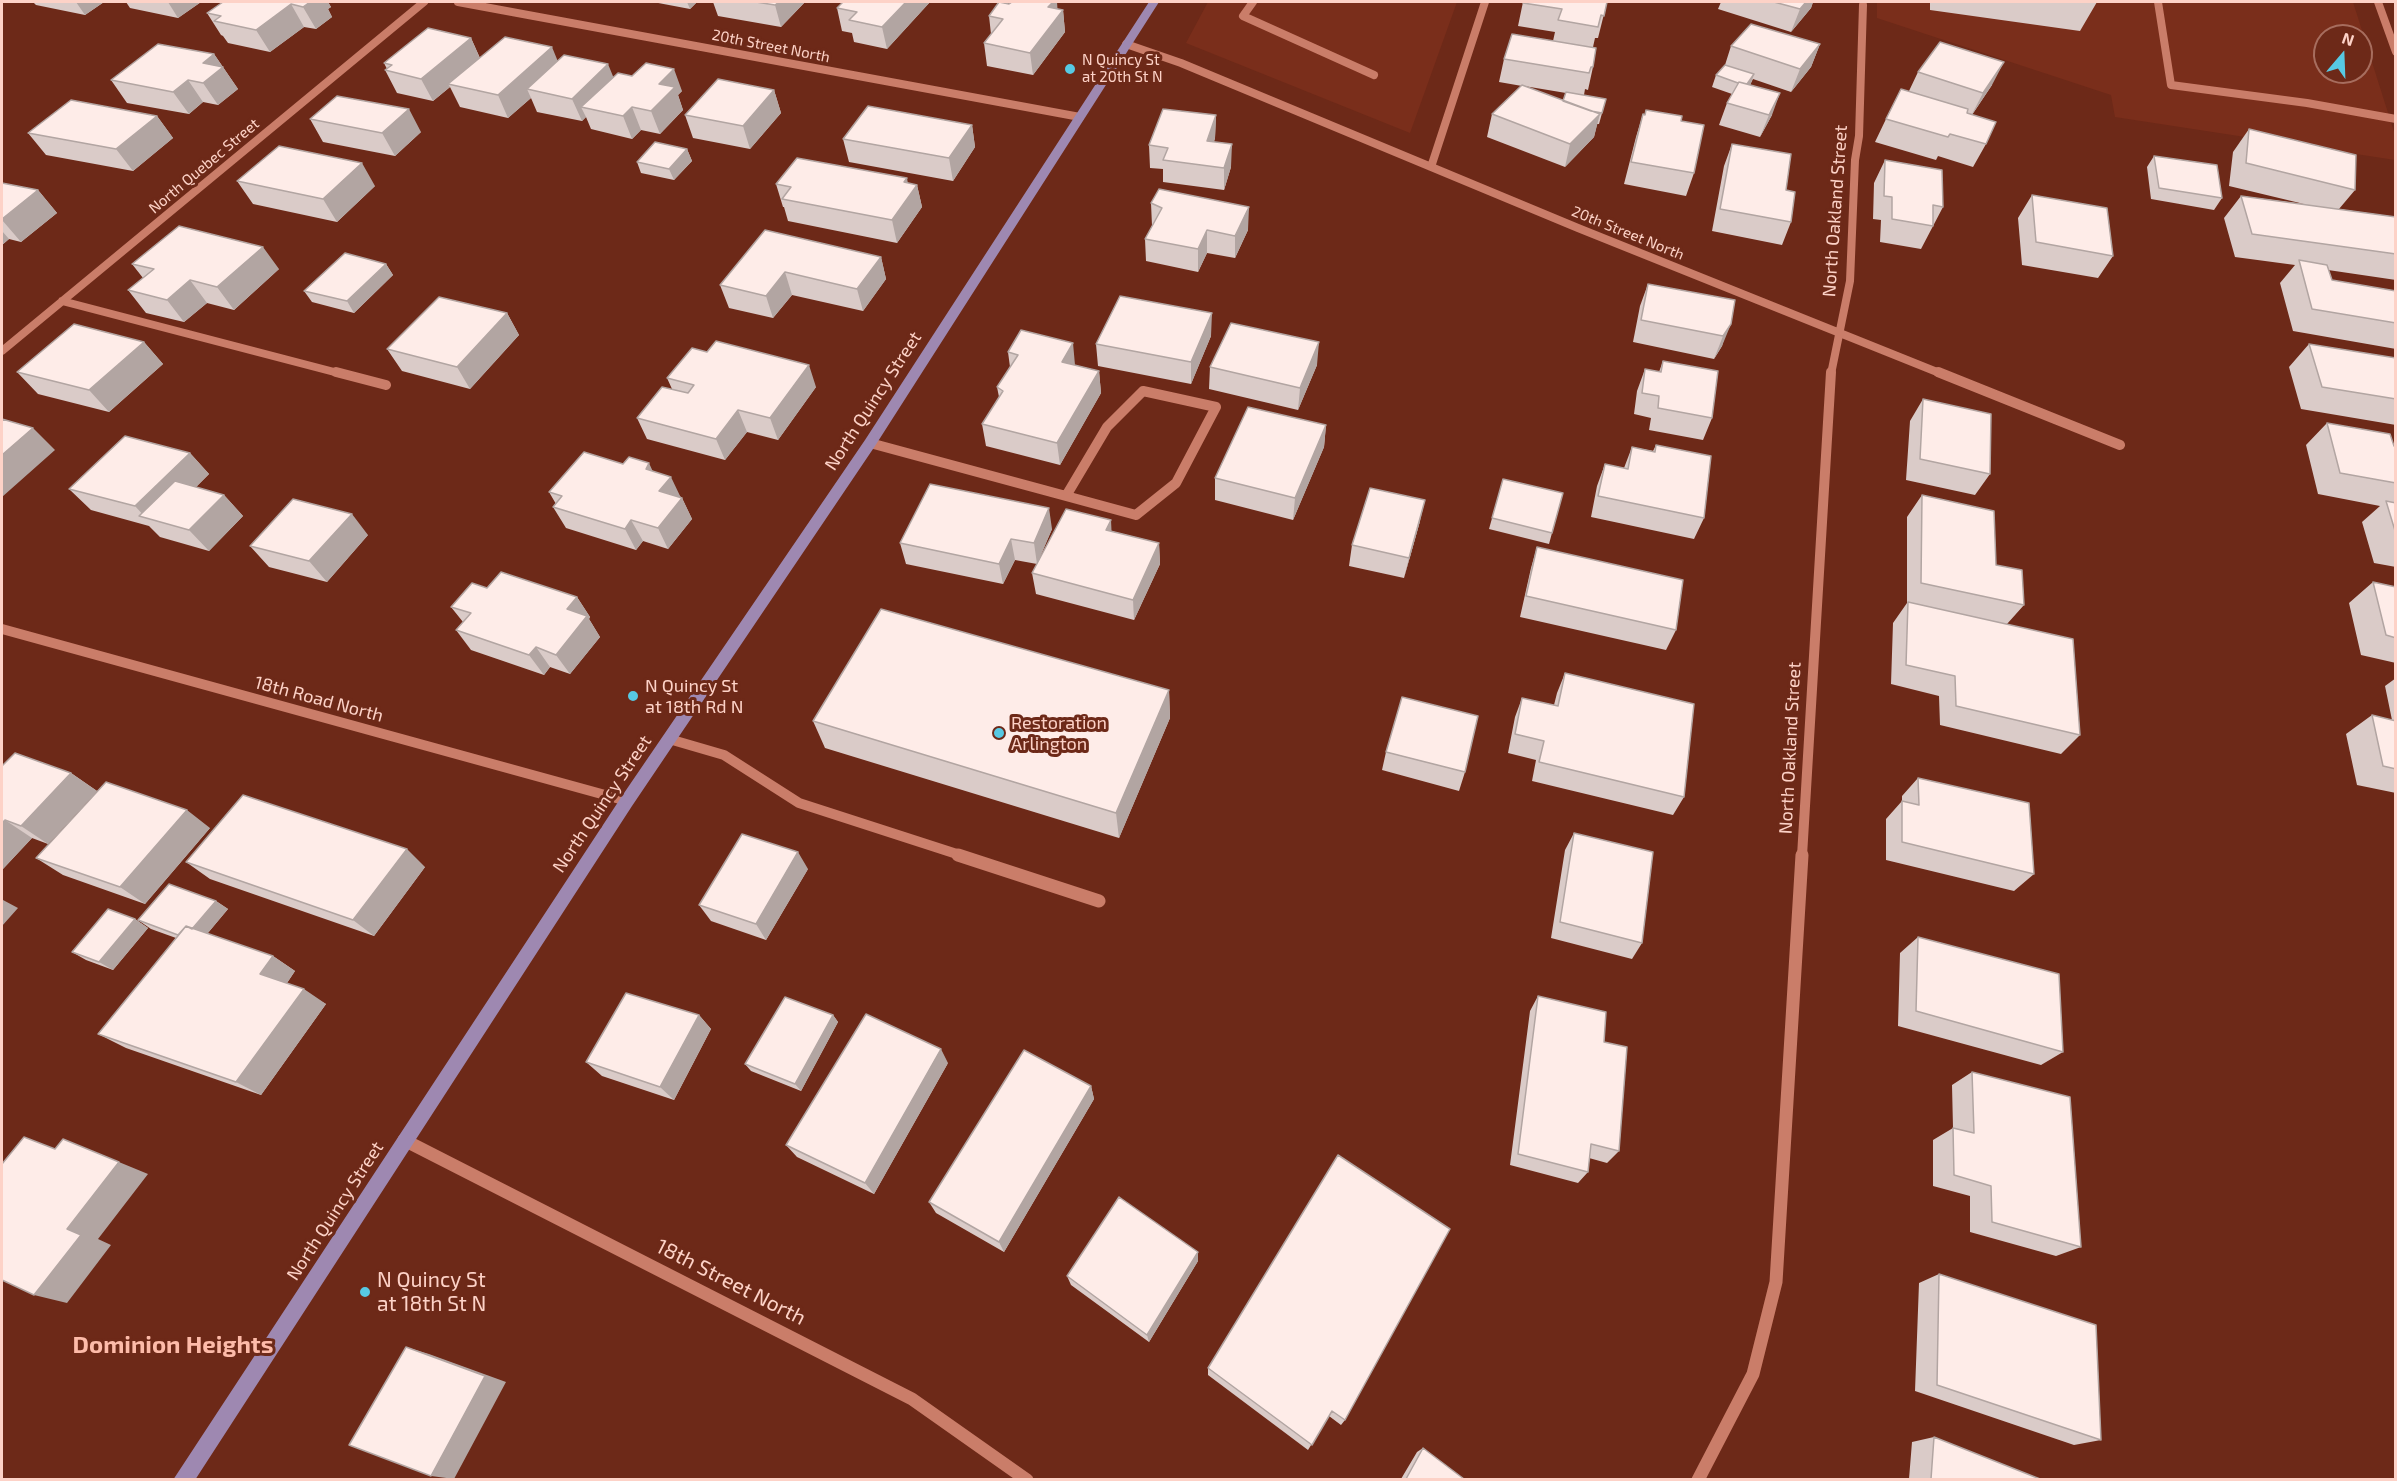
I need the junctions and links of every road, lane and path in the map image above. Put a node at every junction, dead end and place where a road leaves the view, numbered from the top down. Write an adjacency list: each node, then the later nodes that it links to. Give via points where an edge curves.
1 (424, 2): 15 (street, North Quebec Street)
2 (458, 2): 12 (street, 20th Street North)
3 (1154, 2): 9 (main road, North Quincy Street)
4 (1253, 2): 11 (street, via 1243,16)
5 (1485, 2): 14 (street)
6 (2158, 2): 13 (street, via 2171,85)
7 (2378, 2): 10 (street)
8 (1863, 5): 16 (street, North Oakland Street, via 1850,281)
9 (1126, 44): 12 (main road, North Quincy Street); 14 (street, 20th Street North)
10 (2396, 52)
11 (1374, 75)
12 (1080, 117): 19 (main road, North Quincy Street)
13 (2396, 119)
14 (1431, 167): 16 (street, 20th Street North)
15 (62, 302): 17 (street, North Quebec Street); 18 (street)
16 (1839, 331): 20 (street, 20th Street North); 29 (street, North Oakland Street, via 1832,363 1776,1282 1753,1374)
17 (2, 351)
18 (386, 385)
19 (870, 443): 21 (street); 23 (main road, North Quincy Street)
20 (2120, 445)
21 (1066, 496): 21 (street, via 1136,515 1176,483 1216,407 1143,391 1107,427)
22 (2, 629): 24 (street, 18th Road North)
23 (669, 739): 24 (main road, North Quincy Street); 25 (street, via 724,755 799,803)
24 (627, 801): 26 (main road, North Quincy Street)
25 (1099, 901)
26 (404, 1140): 27 (main road, North Quincy Street); 28 (street, 18th Street North, via 912,1399)
27 (183, 1479)
28 (1027, 1479)
29 (1698, 1479)

